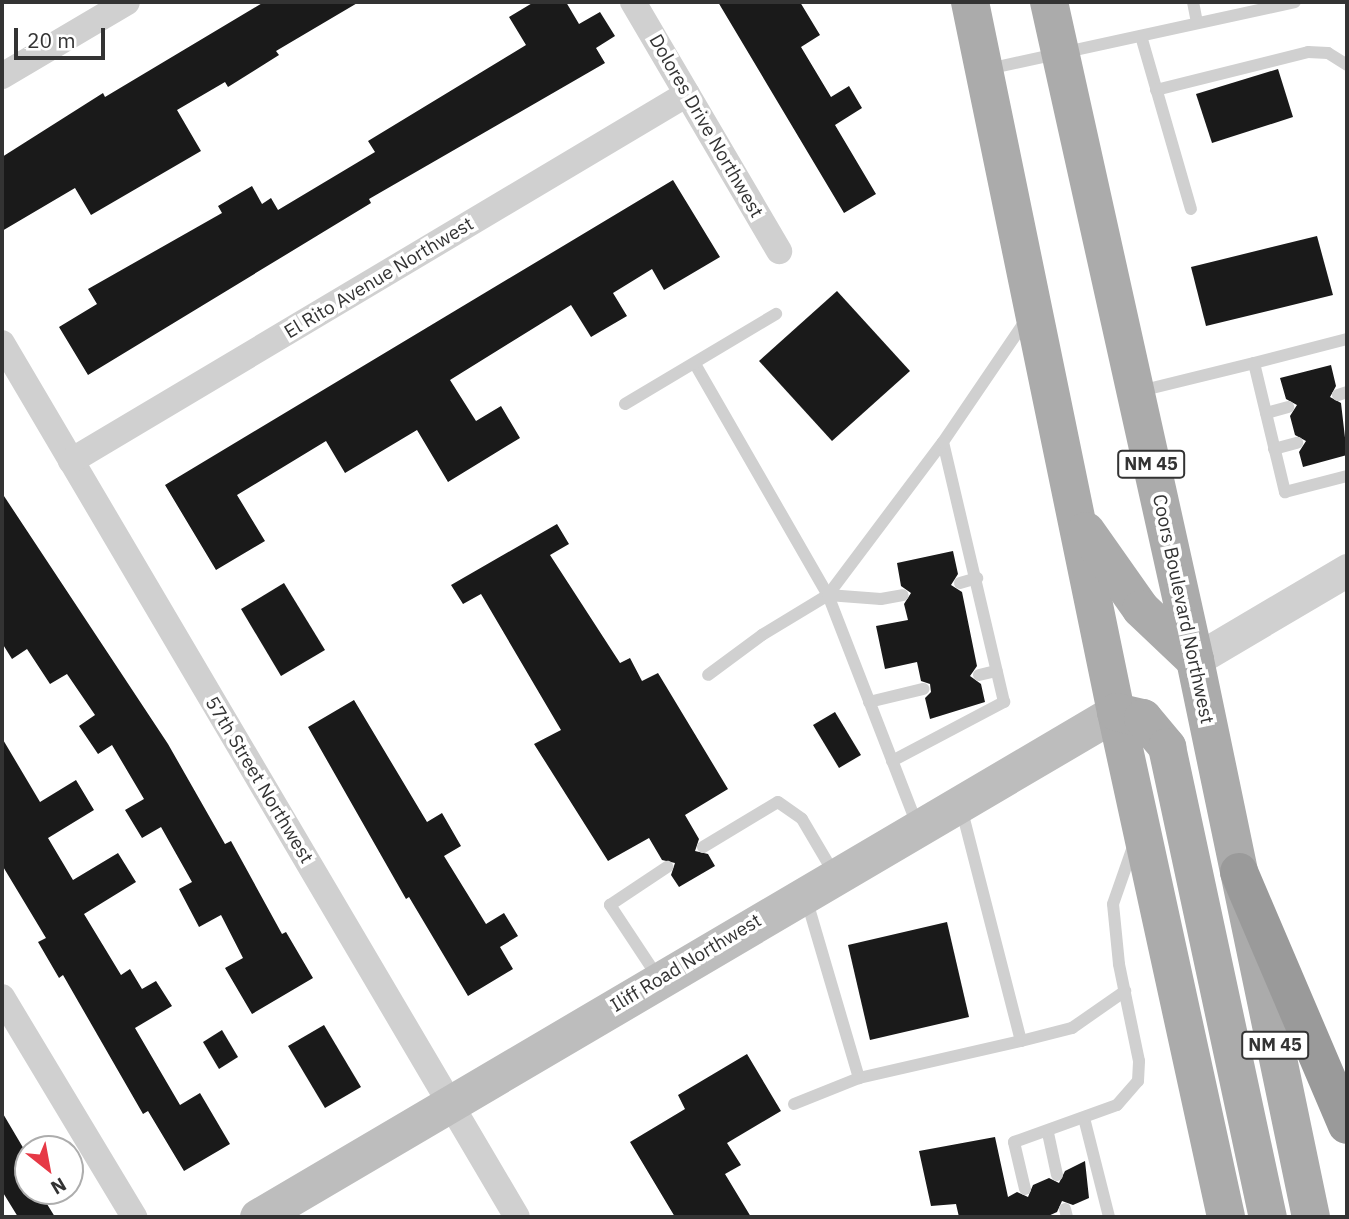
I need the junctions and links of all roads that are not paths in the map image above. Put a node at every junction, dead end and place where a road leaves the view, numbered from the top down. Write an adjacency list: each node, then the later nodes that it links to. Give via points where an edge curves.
1 (127, 2): 12 (street)
2 (633, 2): 14 (street, Dolores Drive Northwest)
3 (970, 2): 11 (main road)
4 (1049, 2): 9 (main road, Coors Boulevard Northwest / NM 45)
5 (1193, 2): 7 (lane)
6 (1295, 2): 7 (lane)
7 (1197, 23): 8 (lane)
8 (1141, 36): 9 (lane); 13 (lane)
9 (1061, 56): 11 (lane); 23 (main road, Coors Boulevard Northwest / NM 45)
10 (1347, 65): 13 (lane, via 1328,53 1308,52)
11 (984, 70): 17 (main road)
12 (2, 76)
13 (1156, 90): 15 (lane)
14 (687, 94): 16 (street, Dolores Drive Northwest); 30 (street, El Rito Avenue Northwest)
15 (1191, 209)
16 (779, 251)
17 (1034, 309): 27 (lane); 32 (main road)
18 (776, 314): 22 (lane)
19 (1347, 339): 21 (lane)
20 (2, 343): 30 (street, 57th Street Northwest)
21 (1254, 363): 23 (lane); 26 (lane)
22 (695, 364): 24 (lane); 36 (lane)
23 (1135, 392): 38 (main road, Coors Boulevard Northwest / NM 45)
24 (625, 404)
25 (1288, 407): 26 (lane)
26 (1266, 413): 29 (lane)
27 (943, 442): 34 (lane); 36 (lane)
28 (1297, 443): 29 (lane)
29 (1274, 449): 31 (lane, via 1285,492)
30 (71, 461): 58 (street, 57th Street Northwest)
31 (1347, 476)
32 (1079, 521): 38 (main road, via 1141,609); 44 (main road)
33 (1347, 570): 38 (street)
34 (977, 578): 35 (lane); 39 (lane)
35 (960, 583)
36 (828, 595): 37 (lane, via 881,599); 41 (lane, via 762,635); 43 (lane)
37 (902, 595)
38 (1195, 660): 51 (main road, Coors Boulevard Northwest / NM 45)
39 (997, 671): 40 (lane); 45 (lane, via 1004,702)
40 (979, 675)
41 (708, 676)
42 (923, 689): 43 (lane)
43 (869, 702): 45 (lane)
44 (1116, 712): 46 (main road, Iliff Road Northwest); 48 (main road); 72 (main road, via 1143,718 1167,747)
45 (892, 761): 47 (lane)
46 (960, 803): 47 (main road, Iliff Road Northwest); 56 (lane)
47 (918, 827): 52 (main road, Iliff Road Northwest)
48 (1141, 828): 54 (lane, via 1113,904); 61 (main road)
49 (704, 846): 52 (lane, via 778,802 802,819)
50 (667, 867): 53 (lane, via 610,905)
51 (1238, 872): 62 (highway); 73 (main road, Coors Boulevard Northwest / NM 45)
52 (820, 884): 53 (main road, Iliff Road Northwest); 57 (lane)
53 (659, 979): 58 (main road, Iliff Road Northwest)
54 (1125, 991): 56 (lane, via 1072,1028); 60 (lane, via 1139,1061 1138,1081 1117,1105)
55 (2, 996): 66 (street)
56 (1021, 1041): 57 (lane)
57 (859, 1078): 59 (lane)
58 (449, 1102): 67 (main road, Iliff Road Northwest); 68 (street, 57th Street Northwest)
59 (794, 1104)
60 (1084, 1118): 63 (lane); 69 (lane)
61 (1204, 1121): 70 (main road); 71 (main road)
62 (1347, 1125)
63 (1048, 1133): 64 (lane); 65 (lane, via 1014,1142)
64 (1057, 1175)
65 (1026, 1189)
66 (134, 1217)
67 (258, 1217)
68 (517, 1217)
69 (1109, 1217)
70 (1209, 1217)
71 (1226, 1217)
72 (1268, 1217)
73 (1311, 1217)

